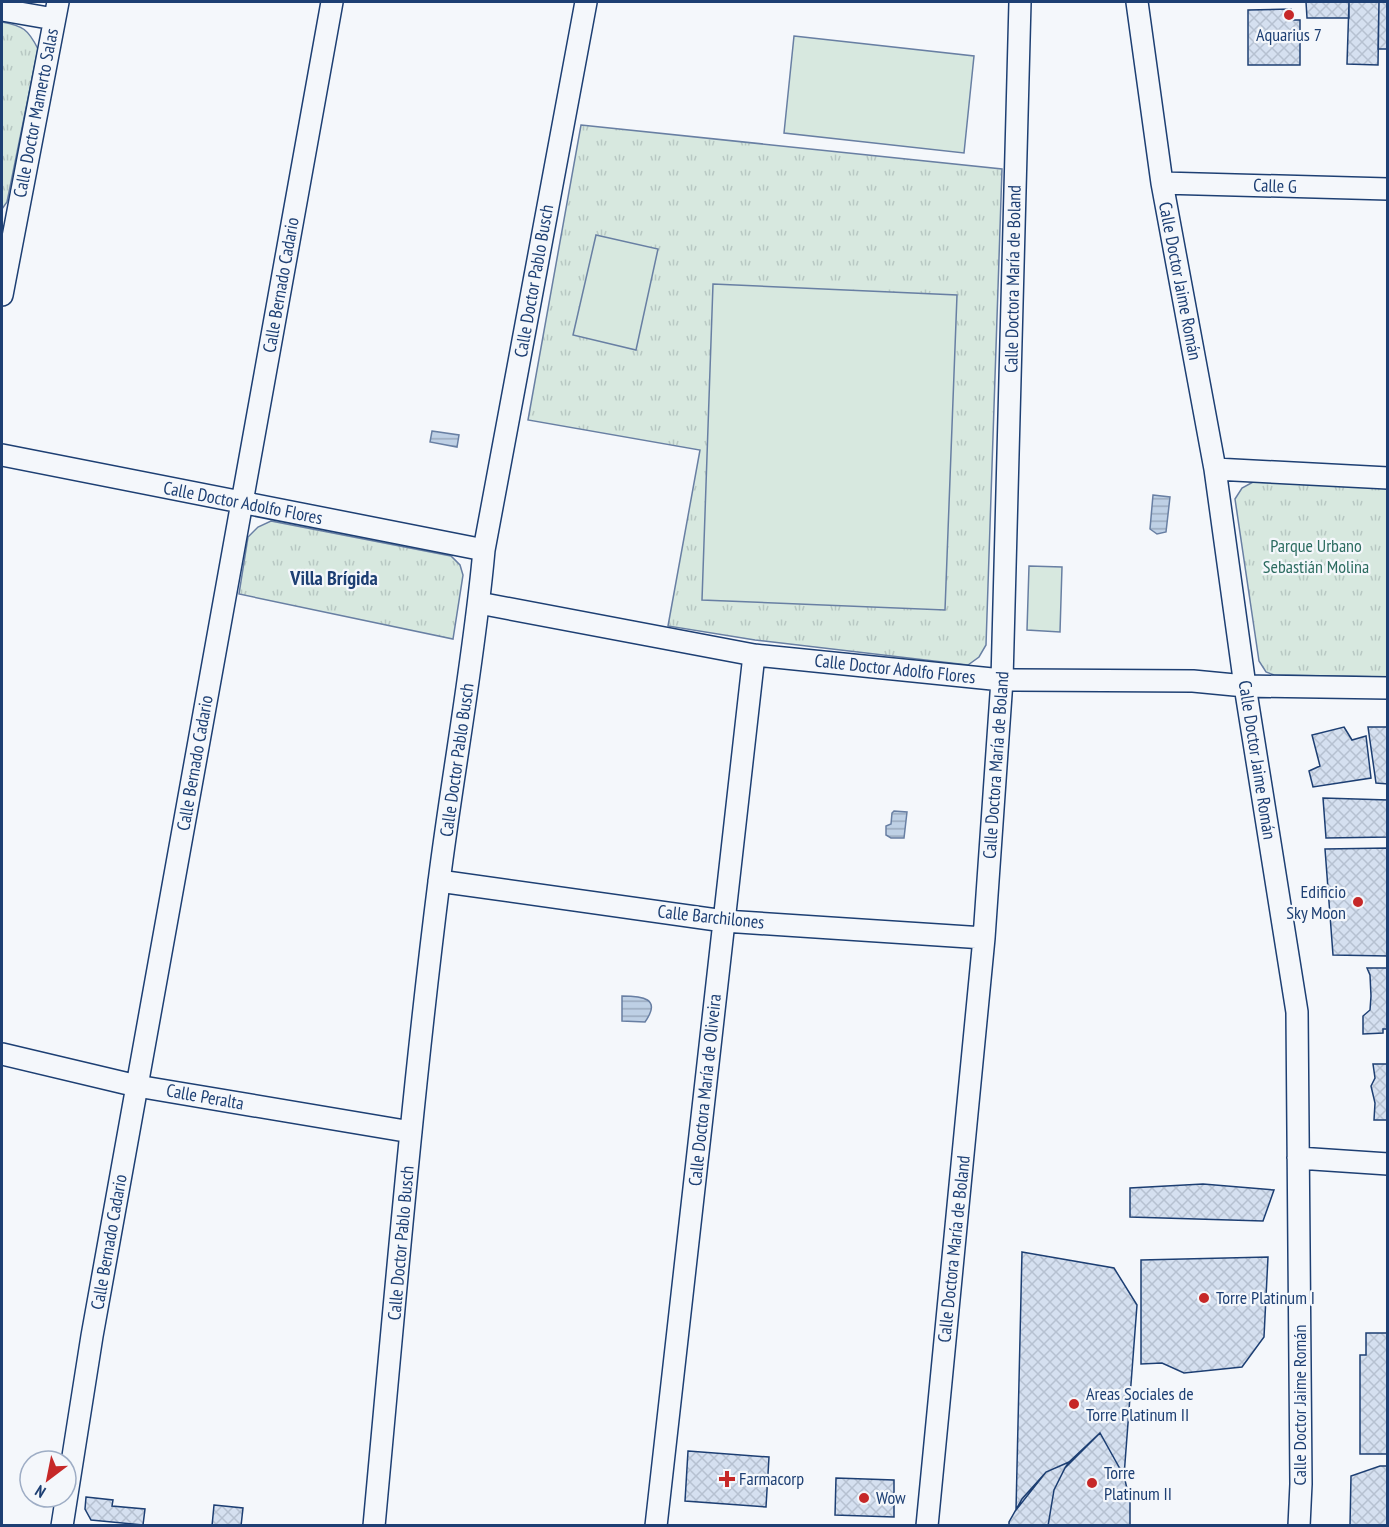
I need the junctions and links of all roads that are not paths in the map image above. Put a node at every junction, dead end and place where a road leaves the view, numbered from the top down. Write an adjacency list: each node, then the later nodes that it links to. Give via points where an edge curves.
1 (332, 2): 14 (street, Calle Bernado Cadario)
2 (586, 2): 15 (street, Calle Doctor Pablo Busch)
3 (1020, 2): 18 (street, Calle Doctora María de Boland)
4 (1137, 2): 7 (street, Calle Doctor Jaime Román)
5 (2, 10): 6 (street)
6 (56, 10): 9 (street, Calle Doctor Mamerto Salas)
7 (1162, 183): 8 (street, Calle G); 12 (street, Calle Doctor Jaime Román)
8 (1388, 189)
9 (7, 236): 10 (street, Calle Doctor Mamerto Salas)
10 (2, 296)
11 (2, 455): 14 (street, Calle Doctor Adolfo Flores)
12 (1215, 469): 13 (street); 19 (street, Calle Doctor Jaime Román)
13 (1388, 478)
14 (242, 503): 15 (street, Calle Doctor Adolfo Flores); 25 (street, Calle Bernado Cadario)
15 (484, 550): 16 (street, Calle Doctor Pablo Busch)
16 (479, 603): 17 (street, Calle Doctor Adolfo Flores); 21 (street, Calle Doctor Pablo Busch)
17 (754, 655): 18 (street, Calle Doctor Adolfo Flores); 22 (street, Calle Doctora María de Oliveira)
18 (1002, 680): 19 (street, Calle Doctor Adolfo Flores, via 1193,681); 23 (street, Calle Doctora María de Boland)
19 (1245, 686): 20 (street, Calle Doctor Adolfo Flores); 27 (street, Calle Doctor Jaime Román, via 1297,1012)
20 (1388, 688)
21 (439, 881): 22 (street, Calle Barchilones); 26 (street, Calle Doctor Pablo Busch)
22 (724, 921): 23 (street, Calle Barchilones); 31 (street, Calle Doctora María de Oliveira)
23 (984, 938): 32 (street, Calle Doctora María de Boland)
24 (2, 1054): 25 (street, Calle Peralta)
25 (137, 1086): 26 (street, Calle Peralta); 29 (street, Calle Bernado Cadario)
26 (411, 1131): 30 (street, Calle Doctor Pablo Busch)
27 (1298, 1158): 28 (street); 33 (street, Calle Doctor Jaime Román)
28 (1388, 1164)
29 (62, 1526)
30 (374, 1526)
31 (656, 1526)
32 (927, 1526)
33 (1299, 1526)

